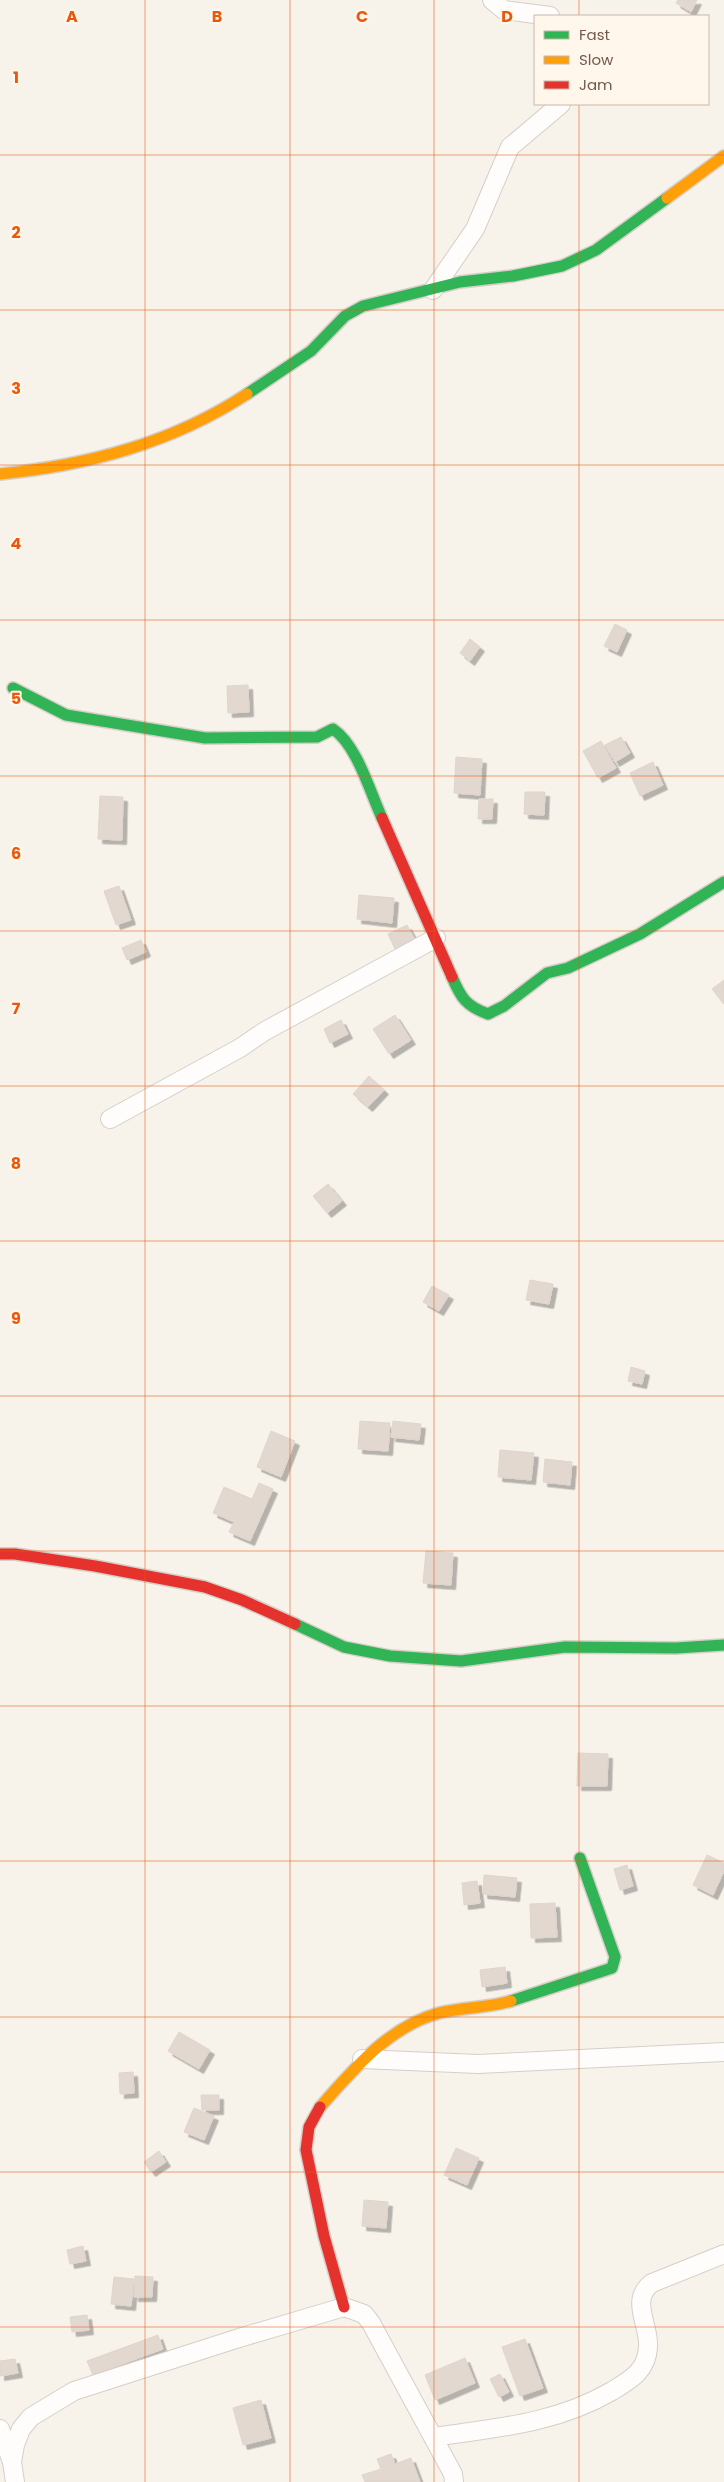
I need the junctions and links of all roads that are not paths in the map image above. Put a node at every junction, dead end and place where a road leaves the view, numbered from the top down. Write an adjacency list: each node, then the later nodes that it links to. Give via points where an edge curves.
1 (492, 0): 2 (street, via 504,10)
2 (542, 15)
3 (560, 105): 5 (street, via 510,148 475,229)
4 (724, 156): 5 (street, via 596,250 562,266 460,282)
5 (433, 290): 6 (street, via 363,306 344,316 311,351 279,374 180,431 116,455 41,470)
6 (0, 474)
7 (13, 688): 9 (street, via 66,715 205,738 316,737 334,729 352,750)
8 (724, 882): 9 (street, via 640,934 568,968 547,973 488,1014 462,998)
9 (436, 938): 10 (street)
10 (110, 1119)
11 (0, 1554): 12 (street, via 205,1587 242,1600 344,1647 390,1656 461,1661 565,1647 676,1648)
12 (724, 1644)
13 (580, 1858): 15 (street, via 615,1957 612,1968 495,2006 440,2013 392,2036)
14 (724, 2052): 15 (street, via 478,2064)
15 (362, 2059): 17 (street, via 318,2110 309,2126 306,2150 324,2236)
16 (724, 2254): 19 (street, via 652,2283 644,2291 640,2303 649,2344 648,2356 644,2366 631,2380 569,2413 525,2424)
17 (344, 2307): 19 (street, via 364,2314 371,2322); 20 (street, via 74,2391 31,2417 21,2429)
18 (0, 2429): 20 (street)
19 (433, 2437): 22 (street)
20 (12, 2462): 21 (street)
21 (15, 2482)
22 (454, 2482)

